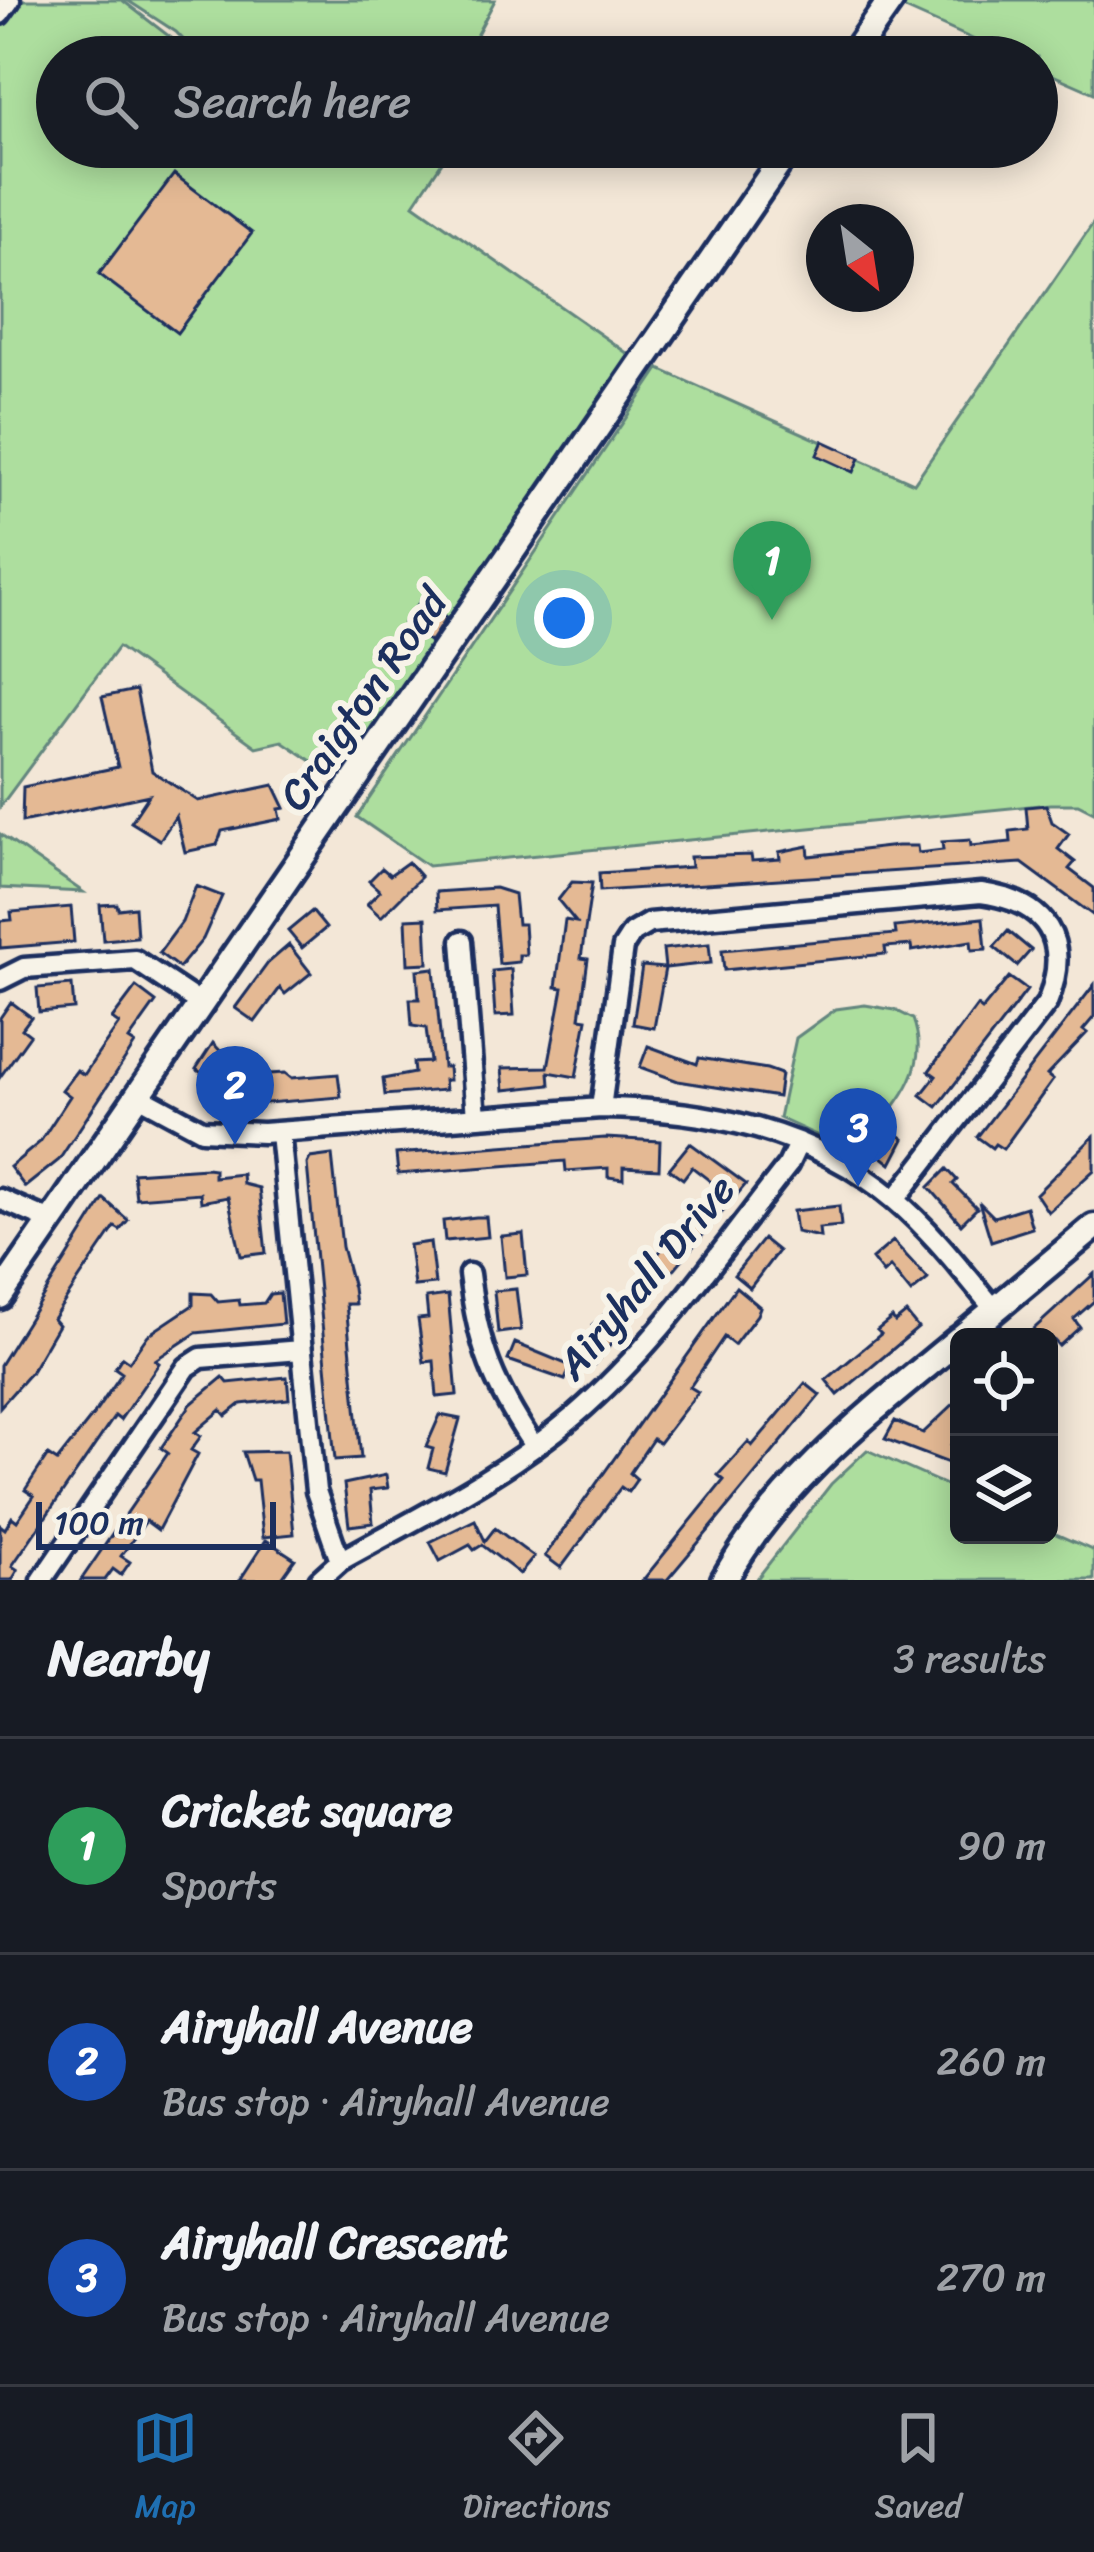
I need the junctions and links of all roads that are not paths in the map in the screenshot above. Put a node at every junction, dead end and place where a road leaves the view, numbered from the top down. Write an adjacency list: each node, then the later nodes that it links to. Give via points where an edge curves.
1 (10, 0): 3 (street)
2 (891, 0): 4 (street)
3 (0, 14)
4 (866, 36)
5 (776, 168): 8 (street, Craigton Road)
6 (462, 941): 11 (street)
7 (0, 980): 8 (street, via 24,968 134,960)
8 (201, 1004): 9 (street, Craigton Road)
9 (137, 1095): 12 (street, via 202,1130); 16 (street, Craigton Road)
10 (601, 1108): 11 (street); 13 (street, via 706,1115); 15 (street, via 623,947 649,923 981,892 1008,896 1048,926 1057,977 1047,1003)
11 (476, 1117): 12 (street)
12 (280, 1133): 23 (street)
13 (799, 1142): 15 (street); 24 (street, Airyhall Drive, via 645,1348)
14 (0, 1199): 16 (street)
15 (895, 1199): 20 (street)
16 (51, 1221): 19 (street, Craigton Road)
17 (1094, 1228): 20 (street)
18 (470, 1274): 24 (street, Airyhall Drive, via 487,1368)
19 (0, 1296)
20 (995, 1310): 21 (street)
21 (972, 1328)
22 (950, 1346): 28 (street, via 784,1492)
23 (301, 1350): 25 (street, via 316,1491); 26 (street, via 201,1358 187,1367)
24 (534, 1446): 25 (street, Airyhall Drive)
25 (340, 1561): 27 (street, Airyhall Drive)
26 (42, 1580)
27 (319, 1580)
28 (724, 1580)

